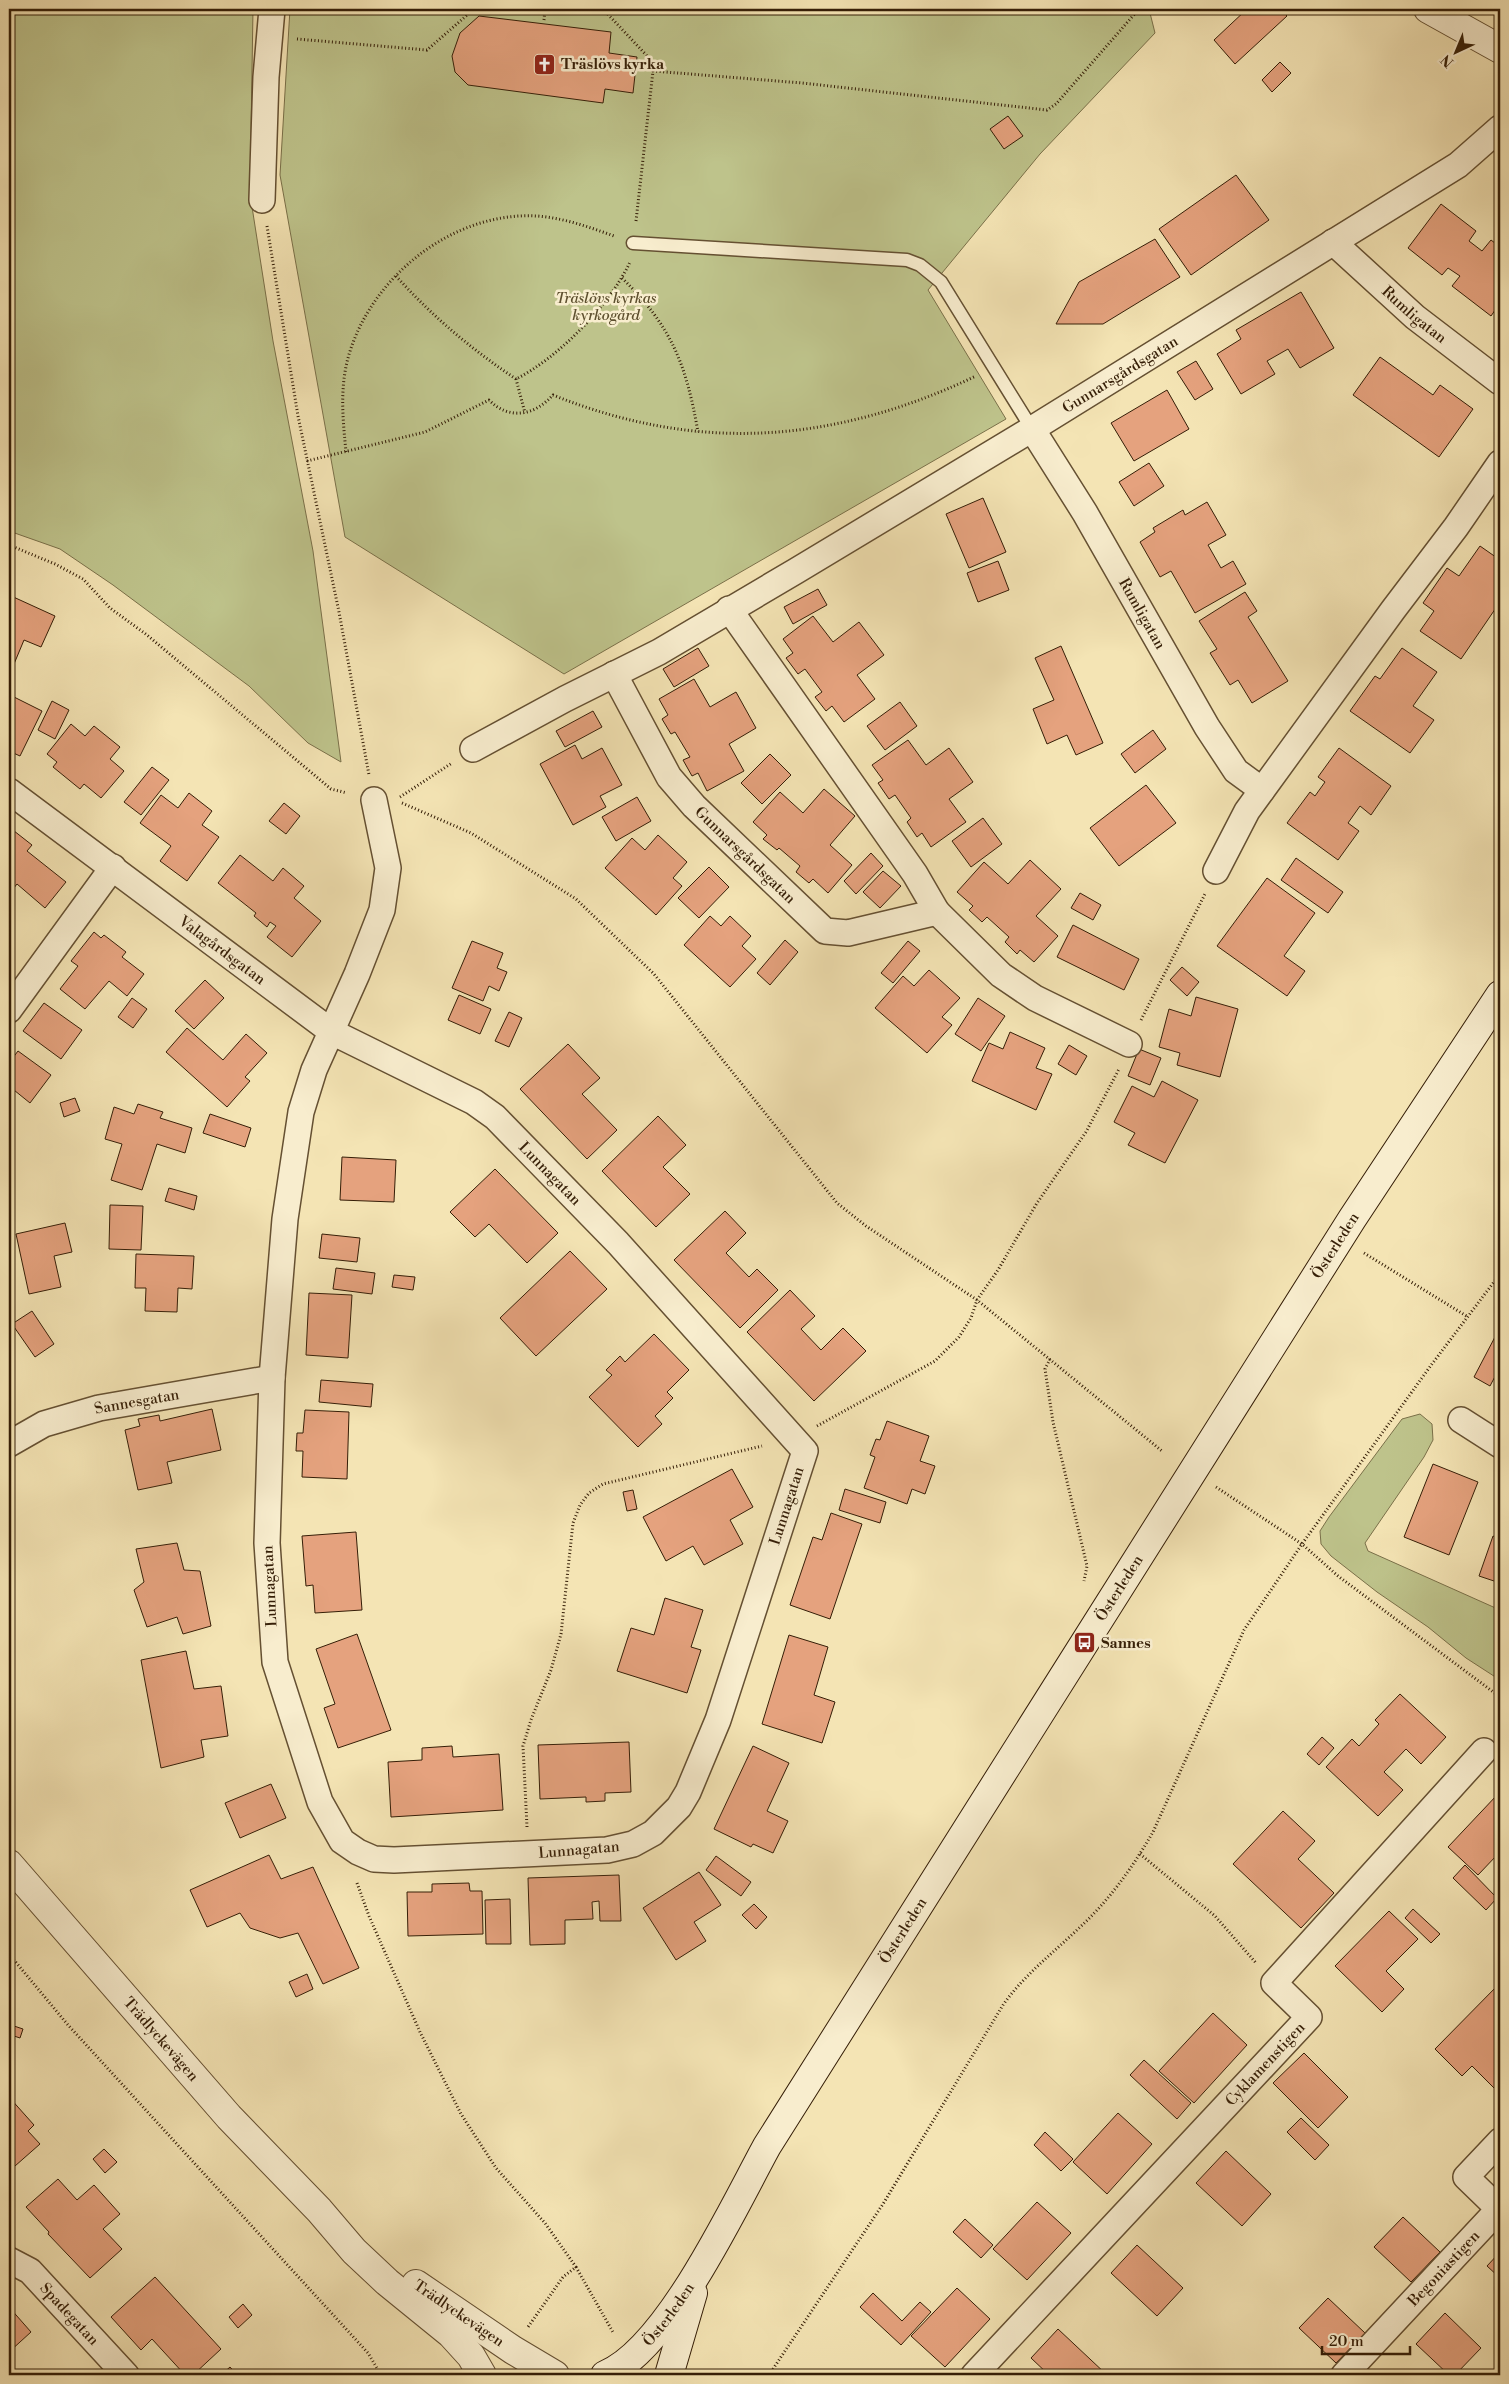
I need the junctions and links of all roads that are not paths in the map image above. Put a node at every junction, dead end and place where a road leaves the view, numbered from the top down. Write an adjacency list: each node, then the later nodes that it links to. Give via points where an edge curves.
1 (272, 9): 5 (street)
2 (1428, 9): 3 (main road)
3 (1500, 49)
4 (1500, 128): 6 (street, Gunnarsgårdsgatan, via 1458,165)
5 (262, 200)
6 (1333, 242): 8 (street, Rumligatan, via 1414,317); 9 (street, Gunnarsgårdsgatan)
7 (633, 243): 9 (lane, via 907,260 920,265 941,282)
8 (1500, 382)
9 (1032, 429): 11 (street, Gunnarsgårdsgatan); 14 (street, Rumligatan, via 1085,513 1231,764)
10 (1500, 463): 14 (street)
11 (730, 609): 12 (street, Gunnarsgårdsgatan, via 659,652); 19 (street, via 915,874)
12 (614, 674): 13 (street, Gunnarsgårdsgatan); 19 (street, Gunnarsgårdsgatan, via 669,777 694,806 825,931 848,933)
13 (473, 750)
14 (1262, 790): 18 (street)
15 (9, 791): 17 (street, Valagårdsgatan)
16 (384, 801): 22 (street, Lunnagatan, via 388,868 382,910)
17 (113, 867): 21 (street); 22 (street, Valagårdsgatan)
18 (1216, 871)
19 (937, 912): 23 (street, via 1001,975 1035,998)
20 (1500, 995): 33 (main road, Österleden, via 1347,1228 767,2146)
21 (9, 1010)
22 (332, 1032): 24 (street, Lunnagatan, via 314,1070 301,1112 285,1219); 24 (street, Lunnagatan, via 474,1102 495,1117 618,1243 805,1451 718,1720 688,1792 679,1807 654,1833 633,1844 607,1850 394,1860 374,1859 342,1842 320,1802 275,1662 267,1543)
23 (1128, 1044)
24 (272, 1378): 26 (street, Sannesgatan, via 99,1408 44,1424)
25 (1461, 1420): 27 (street)
26 (9, 1444)
27 (1500, 1445)
28 (1484, 1752): 39 (street, Cyklamenstigen, via 1274,1983 1309,2017)
29 (9, 1864): 31 (main road, Trädlyckevägen, via 229,2117)
30 (1500, 2141): 40 (street, Begoniastigen, via 1466,2177 1499,2209)
31 (319, 2210): 35 (main road, Trädlyckevägen, via 367,2263 451,2334 471,2356); 36 (main road, Trädlyckevägen, via 412,2281 512,2350)
32 (9, 2260): 34 (street, Spadegatan, via 30,2270)
33 (702, 2265): 37 (main road, Österleden, via 654,2336 629,2360); 38 (main road, Österleden)
34 (126, 2375)
35 (482, 2375)
36 (555, 2375)
37 (605, 2375)
38 (669, 2375)
39 (974, 2375)
40 (1344, 2375)

